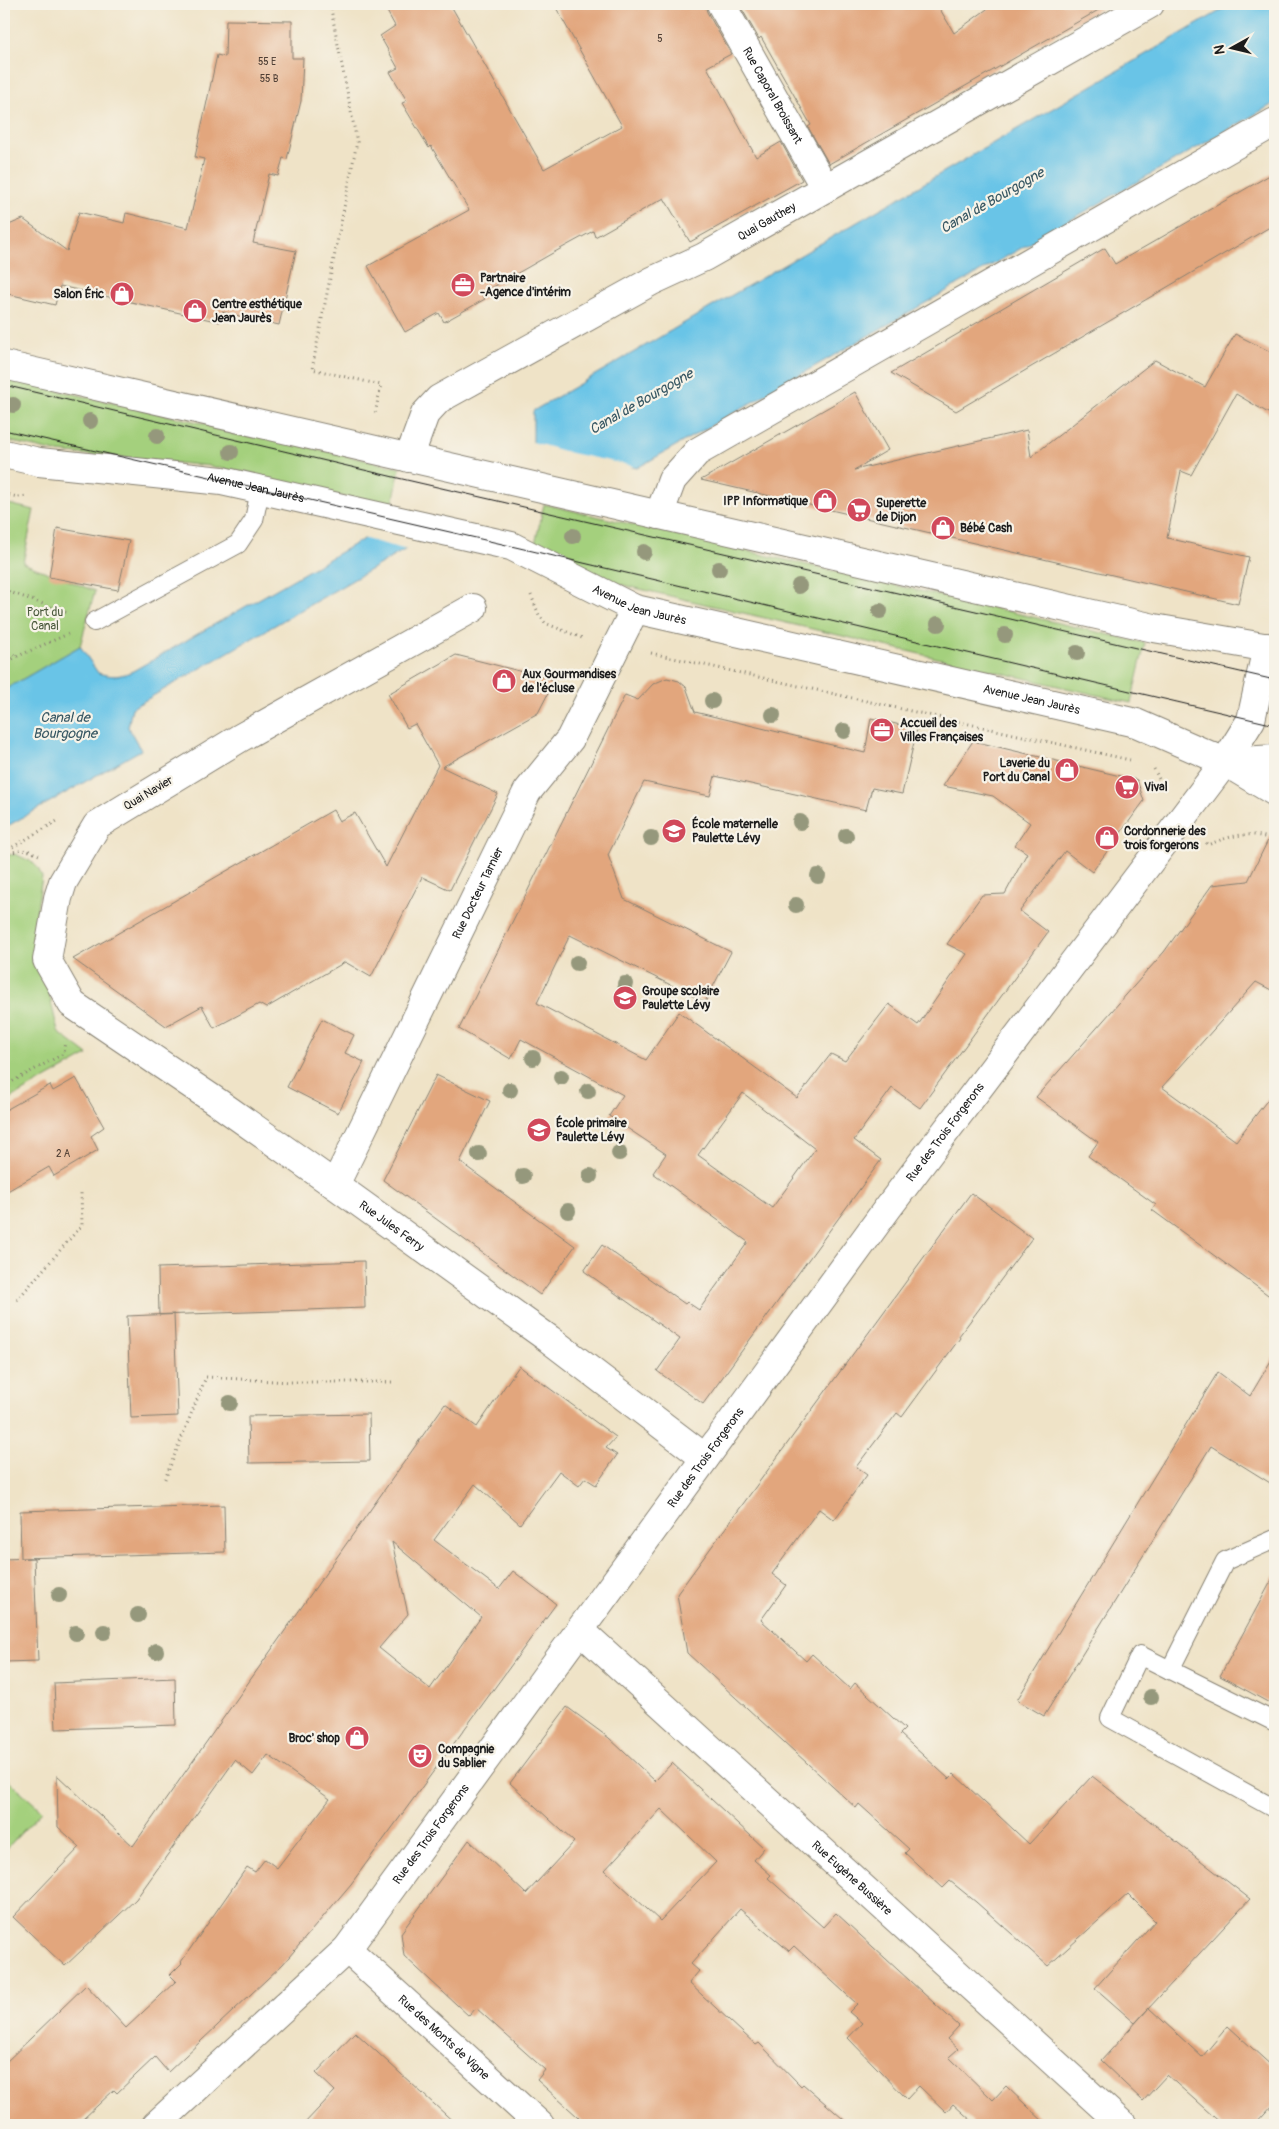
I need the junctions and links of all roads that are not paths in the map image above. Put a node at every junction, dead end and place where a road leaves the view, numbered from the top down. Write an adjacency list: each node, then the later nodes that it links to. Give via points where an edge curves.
1 (721, 4): 4 (street, Rue Caporal Broissant)
2 (1145, 5): 4 (street, Quai Gauthey)
3 (1275, 122): 9 (street, via 697,452 672,480)
4 (825, 188): 7 (street, Quai Gauthey, via 704,257 652,281 439,399 424,414)
5 (4, 365): 7 (street)
6 (4, 454): 8 (street, Avenue Jean Jaurès, via 39,462 222,481)
7 (409, 458): 9 (street)
8 (260, 490): 11 (street, Avenue Jean Jaurès, via 511,546); 12 (lane, via 254,520 238,544)
9 (659, 515): 13 (street, via 1154,628)
10 (473, 608): 17 (street, Quai Navier, via 240,738 97,825 63,882 47,960)
11 (635, 609): 15 (street, Avenue Jean Jaurès, via 1136,723); 18 (street, Rue Docteur Tarnier, via 570,739 526,792)
12 (94, 622)
13 (1271, 648): 15 (street, Rue des Trois Forgerons, via 1251,720)
14 (1275, 759): 15 (street, Avenue Jean Jaurès)
15 (1225, 762): 16 (street); 19 (street, Rue des Trois Forgerons, via 893,1201)
16 (1275, 792)
17 (72, 1004): 18 (street, Rue Jules Ferry)
18 (335, 1185): 19 (street, Rue Jules Ferry)
19 (705, 1458): 21 (street, Rue des Trois Forgerons)
20 (1275, 1539): 22 (lane, via 1225,1561)
21 (580, 1630): 25 (street, Rue des Trois Forgerons); 28 (street, Rue Eugène Bussière)
22 (1170, 1670): 23 (lane); 24 (lane, via 1140,1655 1110,1718)
23 (1275, 1722)
24 (1275, 1809)
25 (347, 1949): 26 (street, Rue des Trois Forgerons); 27 (street, Rue des Monts de Vigne)
26 (156, 2125)
27 (540, 2125)
28 (1123, 2125)

